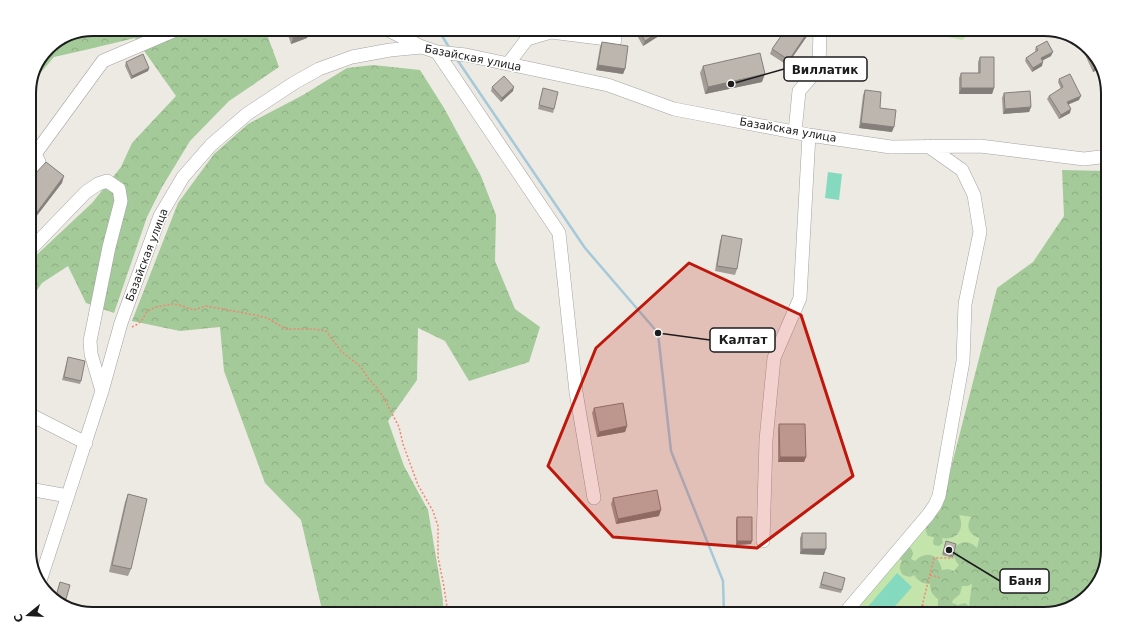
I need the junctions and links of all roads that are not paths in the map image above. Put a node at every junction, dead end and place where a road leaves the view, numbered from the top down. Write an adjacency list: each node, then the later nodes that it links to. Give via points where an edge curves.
1 (162, 36): 15 (street, via 103,61)
2 (400, 36): 7 (street)
3 (531, 36): 9 (street)
4 (583, 36): 6 (street)
5 (820, 36): 10 (street)
6 (615, 40)
7 (422, 47): 8 (street, Базайская улица); 20 (street, Базайская улица, via 352,57 319,69 247,114 211,146 183,177 160,216 121,323)
8 (440, 52): 9 (street, Базайская улица); 25 (street, via 559,233 576,392)
9 (508, 64): 12 (street, Базайская улица, via 608,85 674,109)
10 (819, 68): 11 (street); 12 (street, via 799,91)
11 (838, 69)
12 (795, 132): 13 (street, Базайская улица)
13 (808, 135): 14 (street, Базайская улица, via 891,147); 26 (street, via 800,298 774,358 766,440)
14 (928, 146): 17 (street, Базайская улица, via 980,146 1084,159); 28 (street, via 962,170 974,195 980,232 965,304 963,361 939,496 935,505)
15 (36, 153)
16 (36, 156): 18 (street, via 39,162)
17 (1101, 157)
18 (36, 166)
19 (36, 244): 20 (street, via 86,192 107,181 118,189 121,201 90,341 91,354)
20 (102, 391): 22 (street, Базайская улица)
21 (36, 418): 22 (street)
22 (86, 443): 24 (street, Базайская улица)
23 (36, 489): 24 (street)
24 (68, 496): 27 (street, Базайская улица)
25 (594, 498)
26 (763, 541)
27 (42, 575)
28 (850, 607)

